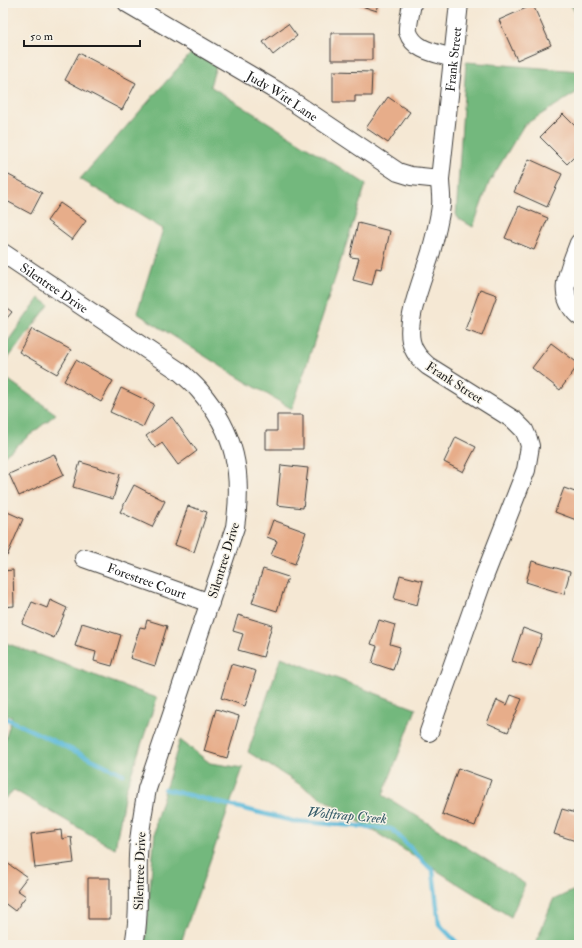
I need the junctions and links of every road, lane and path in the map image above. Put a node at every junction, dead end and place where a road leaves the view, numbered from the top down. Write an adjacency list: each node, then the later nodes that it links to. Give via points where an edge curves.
1 (127, 3): 5 (street, Judy Witt Lane, via 277,91 398,172 411,176)
2 (412, 3): 4 (street, via 408,31 414,42 419,47)
3 (459, 3): 4 (street, Frank Street)
4 (453, 58): 5 (street, Frank Street)
5 (440, 178): 11 (street, Frank Street, via 441,206 432,250 413,312 411,342 414,350 428,366 514,420 524,430 530,446 526,470 481,585)
6 (579, 243): 8 (street, via 565,284 566,296)
7 (3, 254): 10 (street, Silentree Drive, via 179,371 213,407 233,450 239,502 236,527)
8 (579, 316)
9 (84, 558): 10 (street, Forestree Court)
10 (210, 603): 12 (street, Silentree Drive, via 147,788 138,857 138,906)
11 (429, 732)
12 (134, 945)

